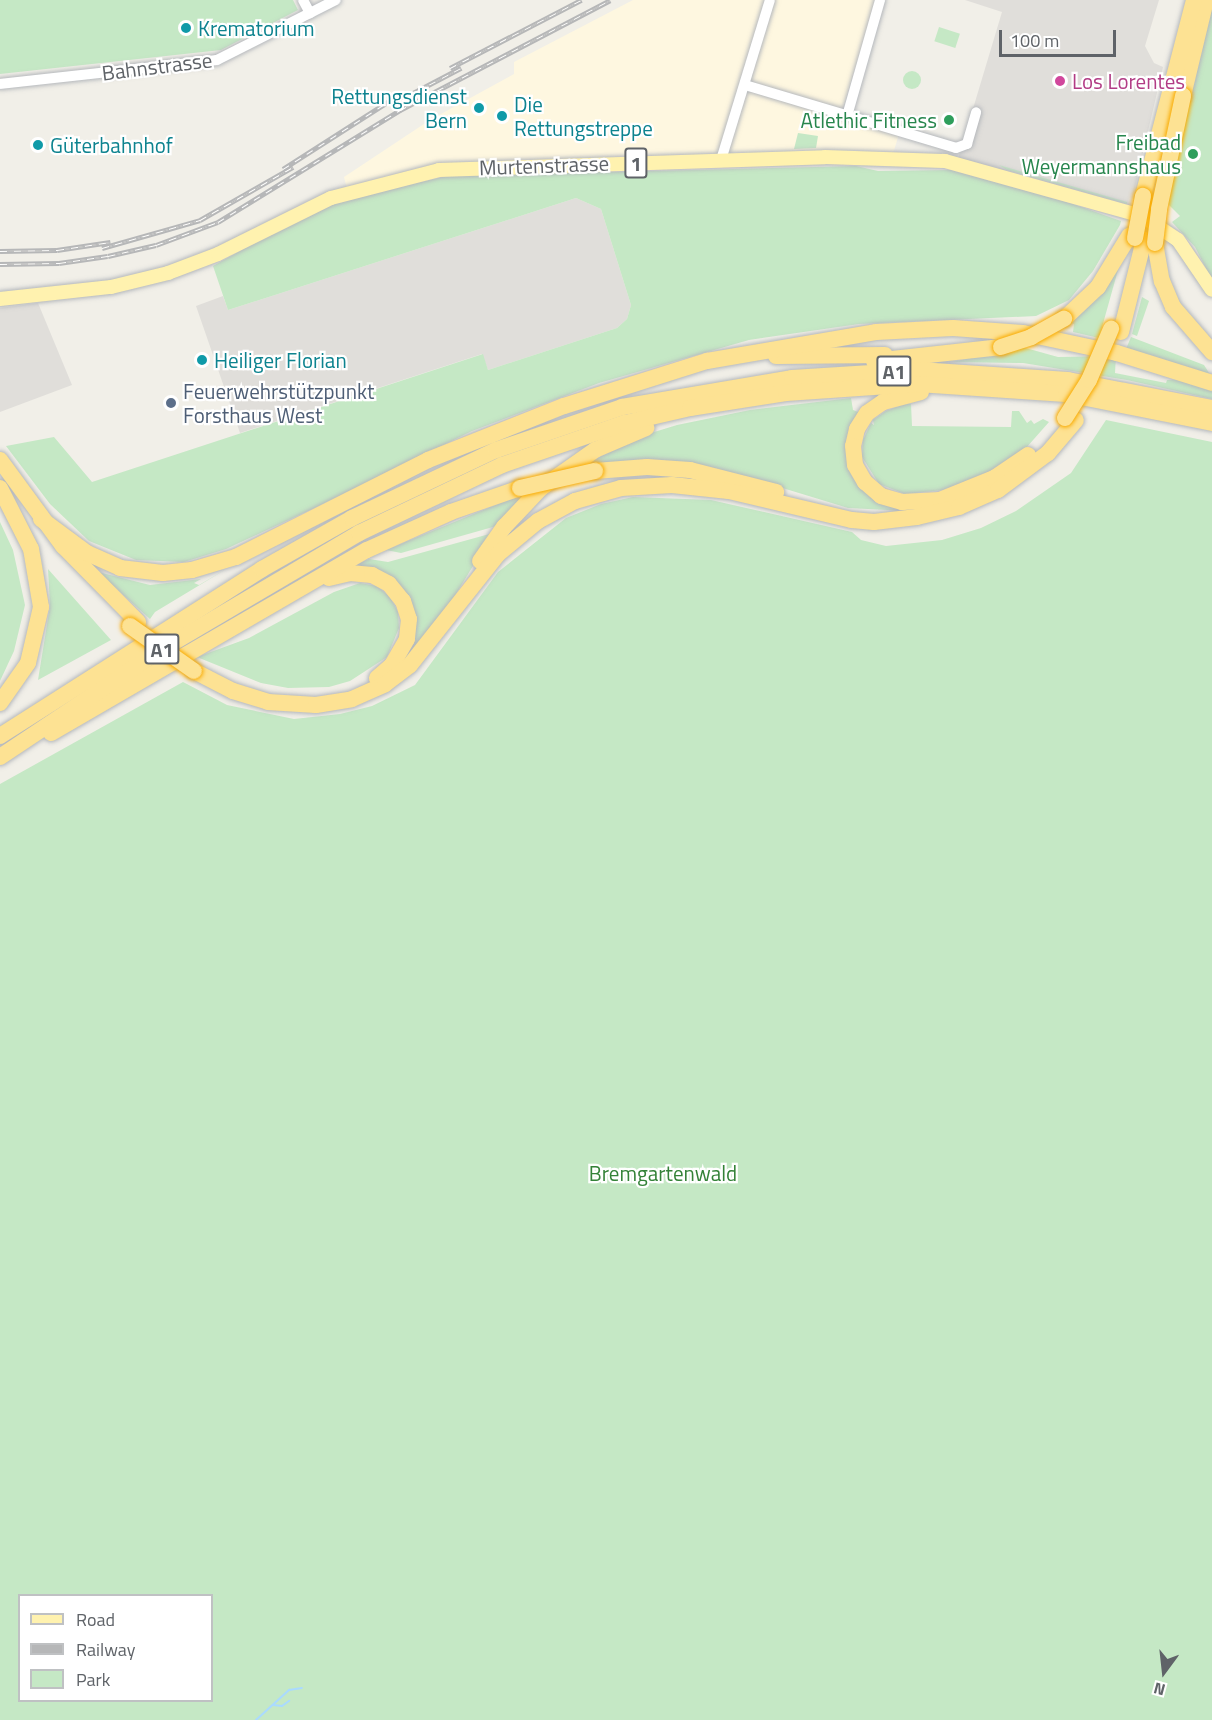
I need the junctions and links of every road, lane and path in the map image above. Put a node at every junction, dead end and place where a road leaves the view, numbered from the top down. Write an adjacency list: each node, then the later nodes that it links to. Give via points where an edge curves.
1 (303, 0): 7 (street)
2 (336, 0): 7 (street, Bahnstrasse)
3 (770, 0): 9 (street)
4 (880, 0): 11 (street)
5 (1194, 0): 13 (highway, bridge, via 1143,196)
6 (1206, 0): 13 (highway, bridge)
7 (310, 14): 8 (street, Bahnstrasse, via 217,60)
8 (0, 84)
9 (745, 85): 11 (street); 12 (street)
10 (976, 112): 11 (street, via 967,144 958,148)
11 (847, 116)
12 (721, 160): 14 (main road, Murtenstrasse / 1, via 945,161 1142,216 1189,254); 15 (main road, Murtenstrasse / 1, via 474,167 412,175 322,202 218,254 168,273 111,287)
13 (1141, 239): 16 (highway, via 1173,306); 17 (highway, bridge, via 1064,319 1031,337 1001,347); 24 (highway, via 1104,374)
14 (1212, 290)
15 (5, 297)
16 (1212, 352)
17 (918, 357): 19 (highway, via 768,357); 21 (highway, via 717,381 672,390)
18 (1212, 383): 19 (highway, via 1081,343 1023,333 953,328 876,332 791,344 680,368)
19 (622, 386): 29 (highway, via 466,443 236,557 192,570 163,573 120,568 87,553)
20 (1011, 388): 22 (highway, A1, via 900,384); 24 (highway, via 979,394 925,391 883,402 867,413 855,435 853,455 859,474 872,489 891,500 940,500 1010,468); 25 (highway, A1, via 1105,400)
21 (657, 398): 23 (highway, A1, via 792,378 947,371 1068,380); 36 (highway, A1, via 519,441 381,503 262,569)
22 (750, 399): 33 (highway, via 649,426 574,463 528,500 504,526); 37 (highway, A1, via 690,408 596,432 502,465 419,502 250,595 69,708)
23 (1212, 408)
24 (1070, 419): 30 (highway, via 1048,453 998,490 949,510)
25 (1212, 423)
26 (0, 460): 29 (highway)
27 (0, 482): 32 (highway, via 74,573)
28 (0, 488): 35 (highway, via 34,559 41,607 28,663)
29 (41, 519): 32 (highway)
30 (900, 519): 31 (highway, bridge, via 832,510 711,473 647,467 595,471 520,488 394,537); 33 (highway, via 852,520 693,486 654,485 606,491 556,510 509,543)
31 (278, 599): 34 (highway, via 340,574 372,575 389,584 403,600 409,619 407,639 399,656 381,675 334,694 297,697 267,693); 37 (highway)
32 (134, 624): 34 (highway)
33 (428, 646): 34 (highway, via 402,672 374,690 316,705 256,699)
34 (198, 668)
35 (0, 703)
36 (0, 736)
37 (0, 759)

